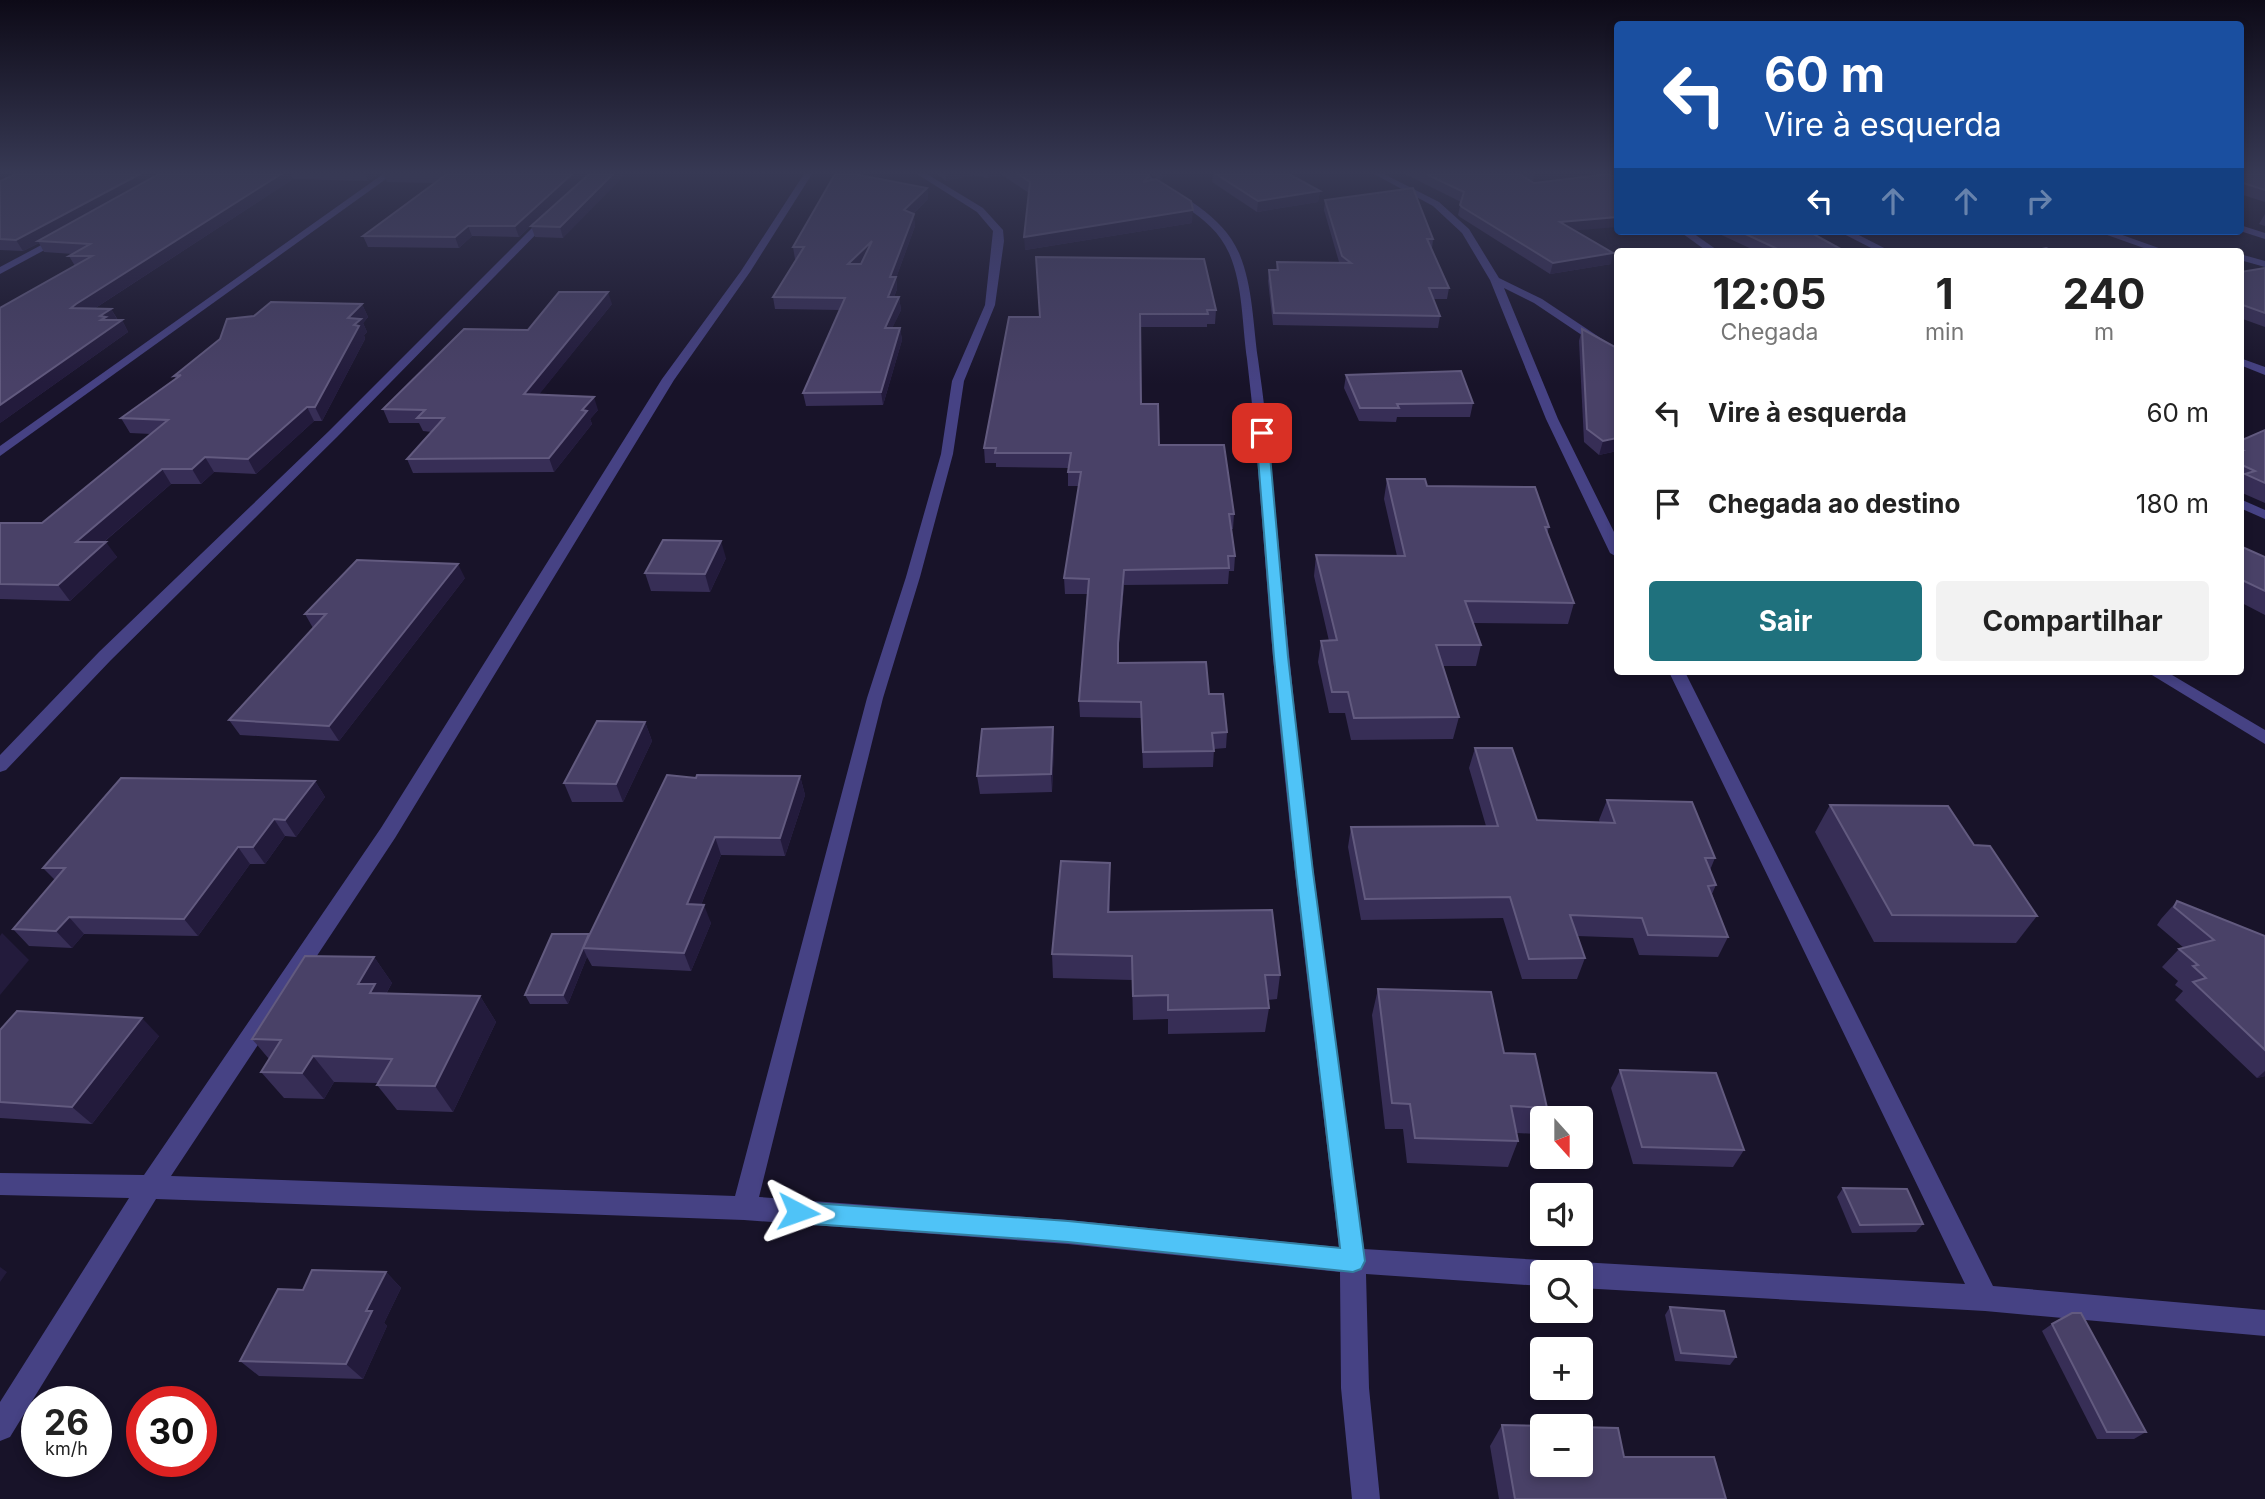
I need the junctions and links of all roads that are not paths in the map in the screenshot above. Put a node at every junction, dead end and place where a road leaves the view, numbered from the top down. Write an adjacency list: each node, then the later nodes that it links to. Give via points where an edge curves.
1 (49, 244): 10 (street)
2 (290, 244): 15 (street)
3 (518, 244): 22 (street)
4 (763, 244): 24 (street, via 668,379 388,833)
5 (999, 244): 25 (street, via 990,305 958,381 947,454 875,698)
6 (1229, 244): 26 (street, via 1242,279 1262,433 1281,657)
7 (1474, 244): 11 (street)
8 (2244, 258): 9 (street)
9 (2265, 264)
10 (0, 271)
11 (1495, 280): 12 (street); 18 (street, via 1552,419)
12 (1614, 352)
13 (2244, 363): 14 (street)
14 (2265, 371)
15 (0, 452)
16 (2244, 505): 17 (street)
17 (2265, 514)
18 (1614, 546)
19 (1678, 675): 29 (street)
20 (2160, 675): 21 (street)
21 (2265, 738)
22 (0, 766)
23 (0, 1184): 24 (street)
24 (150, 1186): 25 (street); 31 (street)
25 (744, 1208): 26 (street, via 1068,1231)
26 (1353, 1261): 27 (street); 32 (street, via 1355,1388)
27 (1530, 1272)
28 (1593, 1276): 29 (street)
29 (1985, 1298): 30 (street)
30 (2265, 1323)
31 (0, 1427)
32 (1366, 1499)

